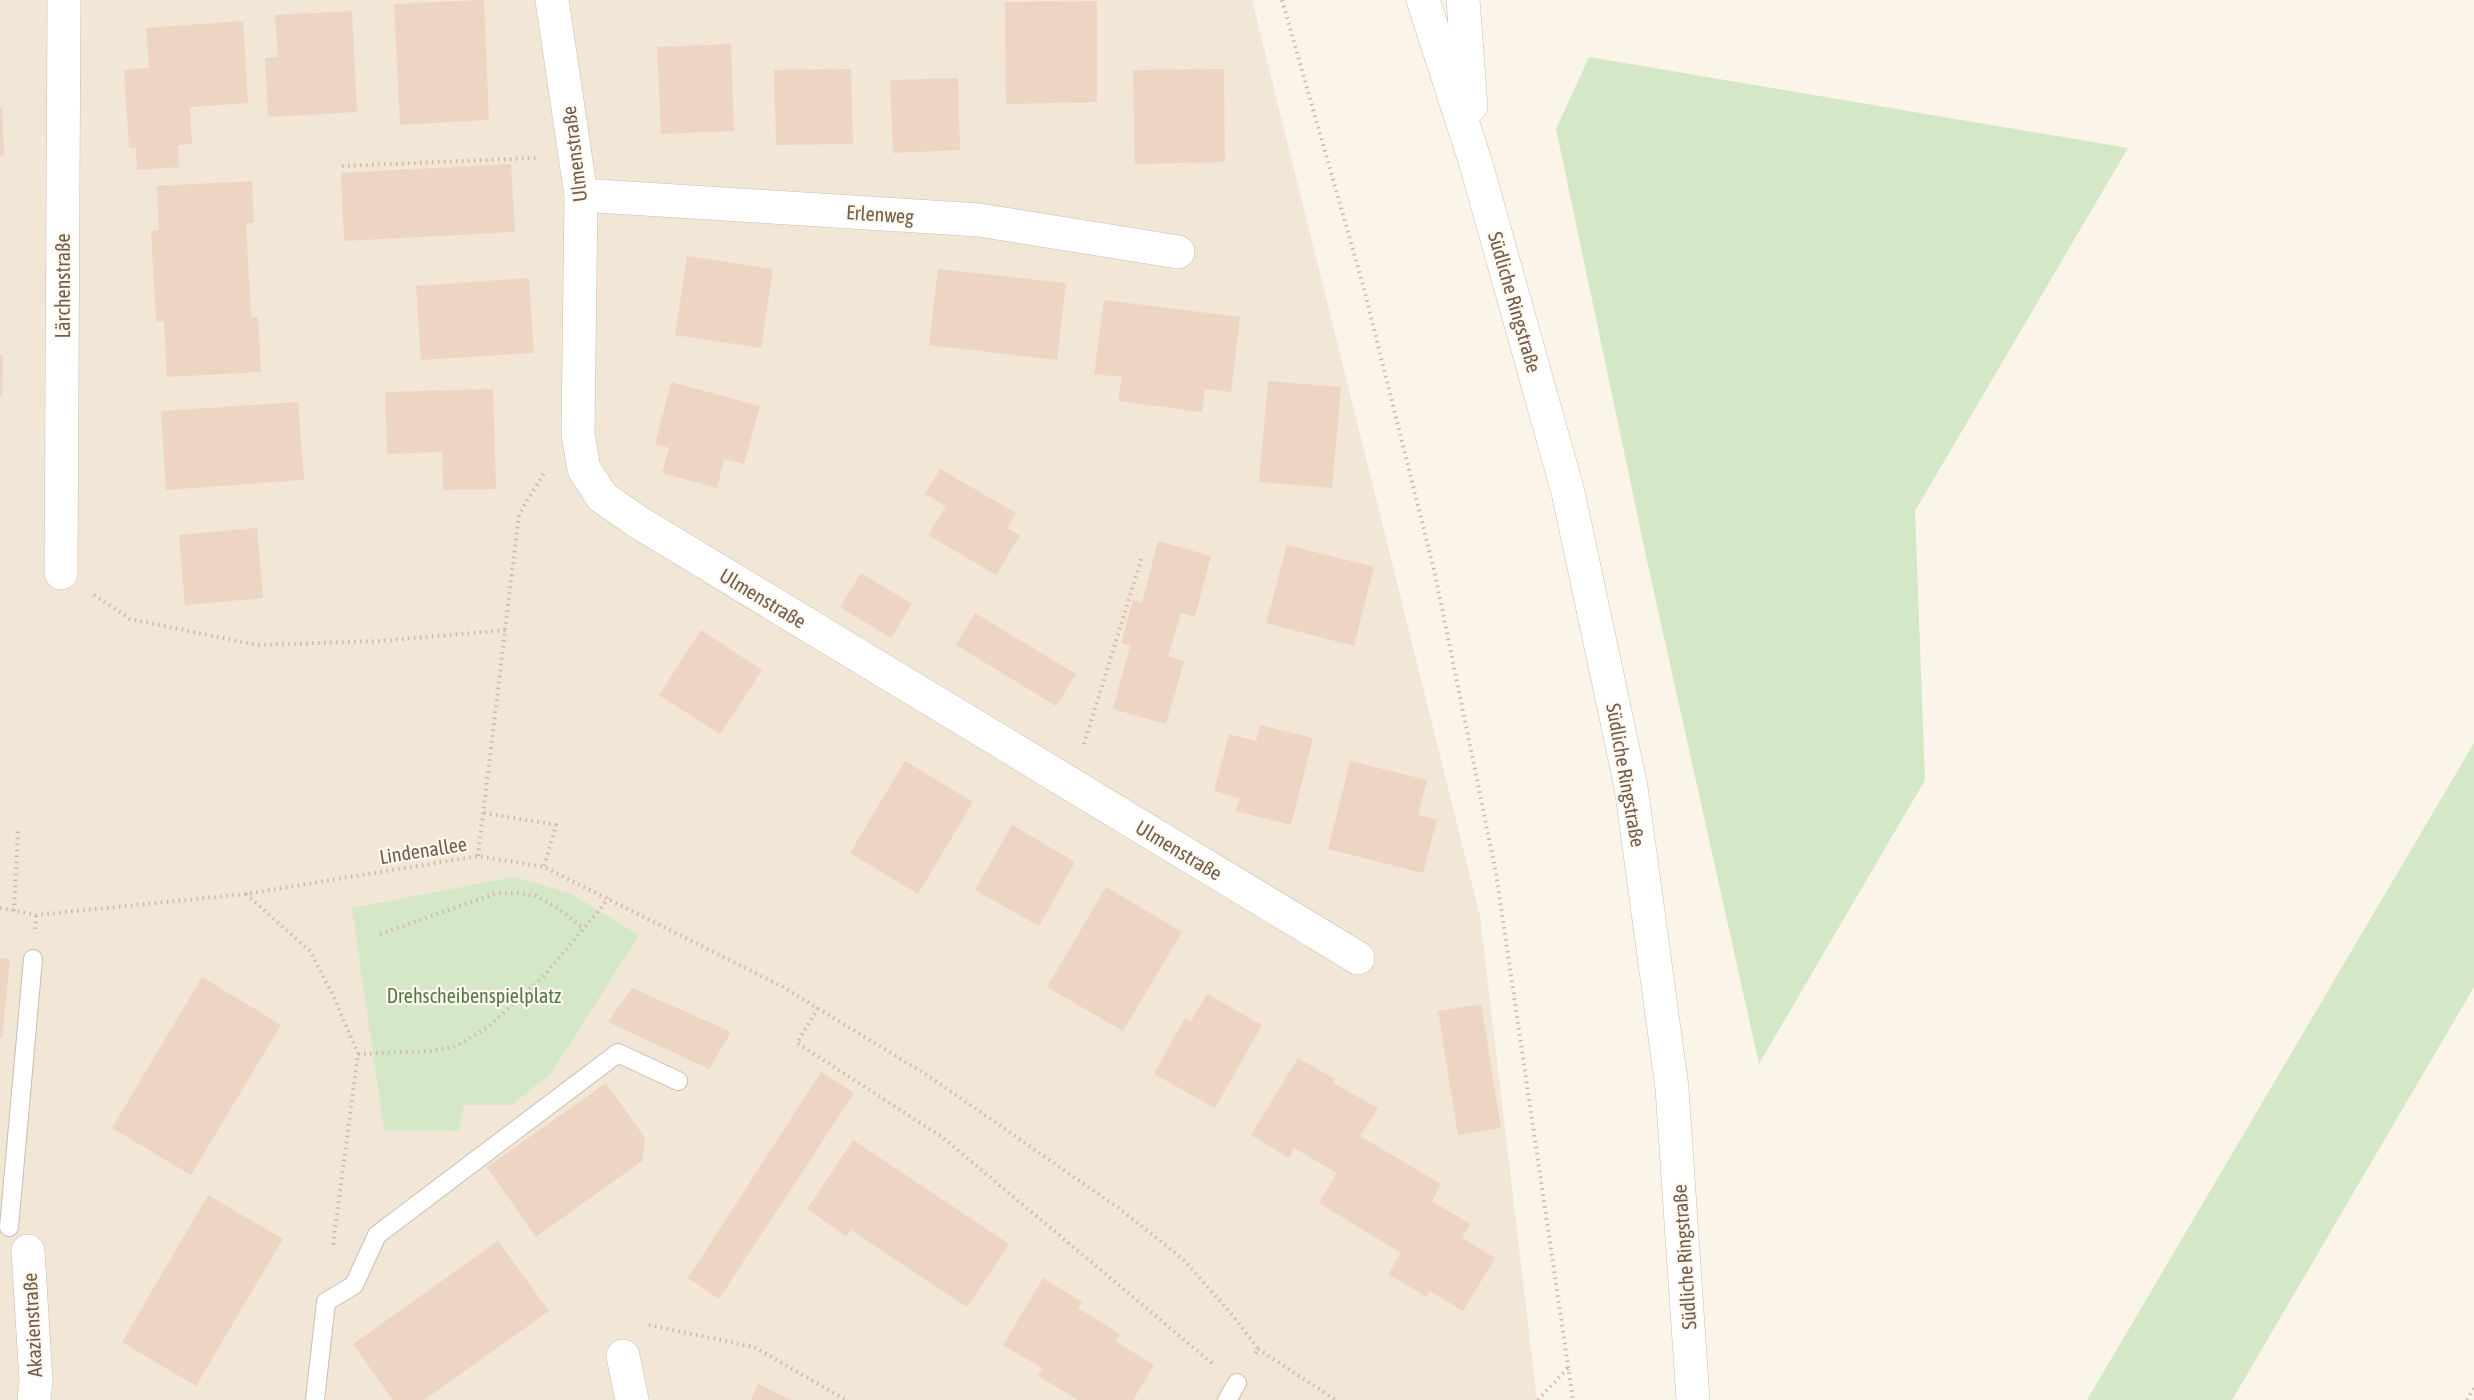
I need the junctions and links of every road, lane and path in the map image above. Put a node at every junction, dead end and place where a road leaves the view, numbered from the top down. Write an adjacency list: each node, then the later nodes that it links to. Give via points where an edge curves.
1 (64, 0): 13 (street, Lärchenstraße)
2 (552, 0): 6 (street, Ulmenstraße)
3 (1282, 0): 36 (path, via 1364,285 1438,585 1496,873)
4 (1423, 0): 7 (street, Südliche Ringstraße)
5 (1462, 0): 7 (street, Südliche Ringstraße)
6 (577, 156): 8 (path); 9 (street, Ulmenstraße)
7 (1476, 164): 47 (street, Südliche Ringstraße, via 1568,492 1631,787 1672,1088)
8 (342, 166)
9 (581, 195): 10 (street, Erlenweg, via 979,220); 11 (street, Ulmenstraße)
10 (1178, 252)
11 (578, 434): 14 (path, via 540,478 519,514); 15 (street, Ulmenstraße, via 584,469 602,497)
12 (1142, 557): 15 (path)
13 (61, 573): 14 (path, via 130,619 256,645 379,641)
14 (507, 630): 16 (path)
15 (1071, 784): 26 (street, Ulmenstraße)
16 (484, 813): 18 (path); 19 (path, via 556,825)
17 (18, 829): 23 (path)
18 (478, 856): 19 (path, Lindenallee); 20 (path, Lindenallee)
19 (544, 867): 21 (path, Lindenallee)
20 (246, 894): 23 (path, Lindenallee, via 36,915); 29 (path, via 310,951)
21 (609, 898): 24 (path); 28 (path, Lindenallee)
22 (0, 908): 23 (path, Lindenallee)
23 (14, 911)
24 (584, 929): 25 (path, via 536,896 497,893); 29 (path, via 513,1006 456,1046 432,1051)
25 (380, 934)
26 (1358, 958)
27 (33, 959): 31 (lane)
28 (818, 1008): 34 (path, Lindenallee, via 930,1077 1120,1209 1183,1259); 37 (path, via 797,1043 942,1137)
29 (358, 1054): 32 (path)
30 (678, 1081): 32 (lane, via 618,1053 377,1235 354,1285)
31 (12, 1233): 39 (street, Akazienstraße, via 36,1381)
32 (326, 1302): 40 (lane)
33 (642, 1324): 42 (path, via 754,1347)
34 (1258, 1349): 37 (path); 44 (path)
35 (623, 1356): 41 (street)
36 (1568, 1367): 45 (path); 46 (path)
37 (1237, 1383): 43 (lane)
38 (2474, 1388): 48 (path)
39 (34, 1400)
40 (315, 1400)
41 (632, 1400)
42 (846, 1400)
43 (1227, 1400)
44 (1336, 1400)
45 (1538, 1400)
46 (1573, 1400)
47 (1693, 1400)
48 (2467, 1400)

